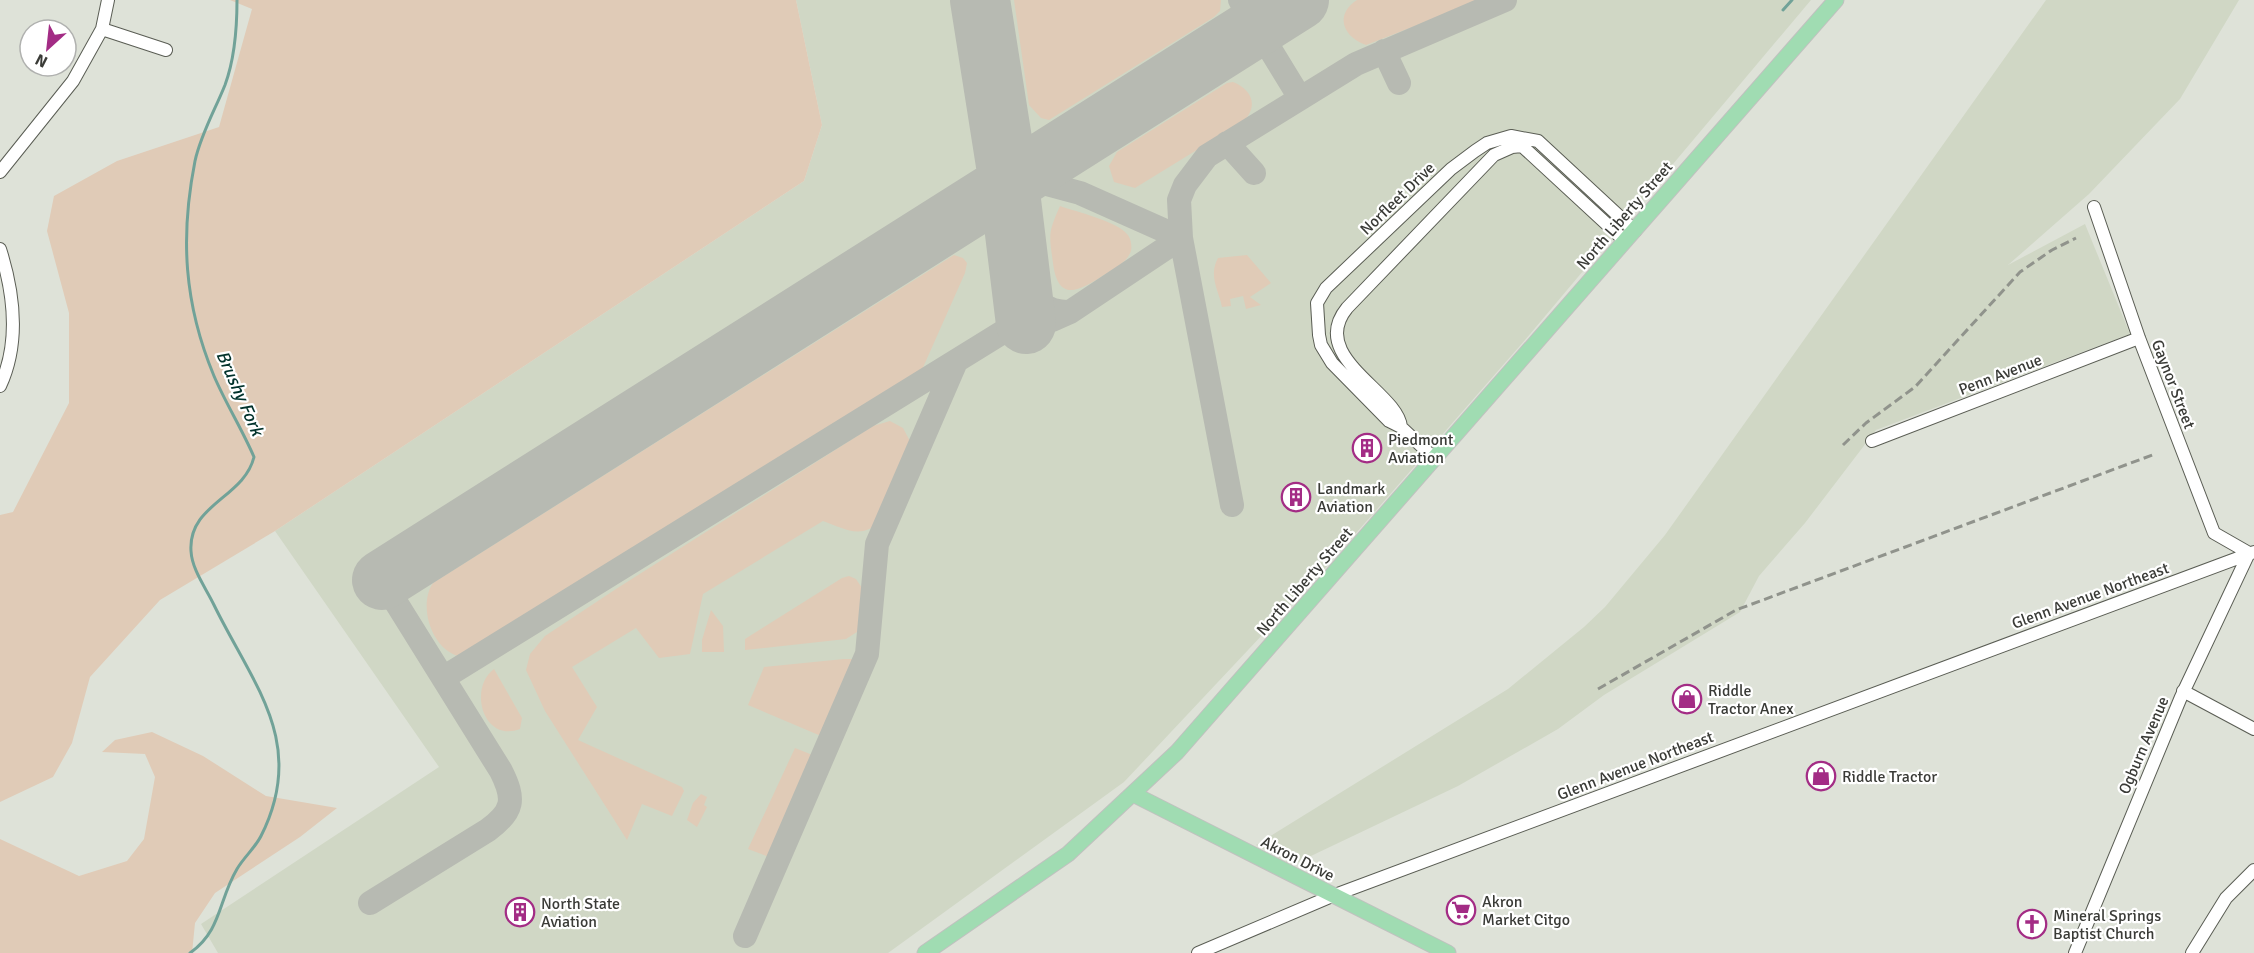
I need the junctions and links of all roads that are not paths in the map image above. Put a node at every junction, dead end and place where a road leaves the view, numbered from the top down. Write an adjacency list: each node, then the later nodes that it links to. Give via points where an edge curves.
1 (108, 0): 3 (street)
2 (1836, 0): 8 (main road, North Liberty Street)
3 (102, 30): 4 (street); 6 (street, via 73,81)
4 (166, 50)
5 (1538, 149): 8 (street, Norfleet Drive); 12 (street, Norfleet Drive, via 1512,147 1494,155 1342,313 1338,330 1341,348 1363,380 1400,418); 12 (street, Norfleet Drive, via 1534,139 1511,136 1475,150 1451,169 1317,303 1321,345 1332,363 1382,414)
6 (0, 172)
7 (2094, 207): 10 (street, Gaynor Street)
8 (1630, 236): 14 (main road, North Liberty Street)
9 (0, 249): 11 (street, via 14,327 10,359)
10 (2139, 338): 13 (street, Penn Avenue); 15 (street, Gaynor Street, via 2214,533)
11 (0, 386)
12 (1401, 426): 14 (street, Norfleet Drive)
13 (1872, 441)
14 (1435, 459): 18 (main road, North Liberty Street, via 1177,752)
15 (2252, 553): 16 (street, Ogburn Avenue); 20 (street, Glenn Avenue Northeast)
16 (2183, 691): 17 (street); 24 (street, Ogburn Avenue)
17 (2254, 729)
18 (1133, 794): 20 (main road, Akron Drive); 21 (main road, North Liberty Street, via 1068,854)
19 (2254, 870): 25 (street, via 2226,898)
20 (1332, 896): 22 (street, Glenn Avenue Northeast); 23 (main road, Akron Drive)
21 (925, 953)
22 (1198, 953)
23 (1448, 953)
24 (2075, 953)
25 (2192, 953)

